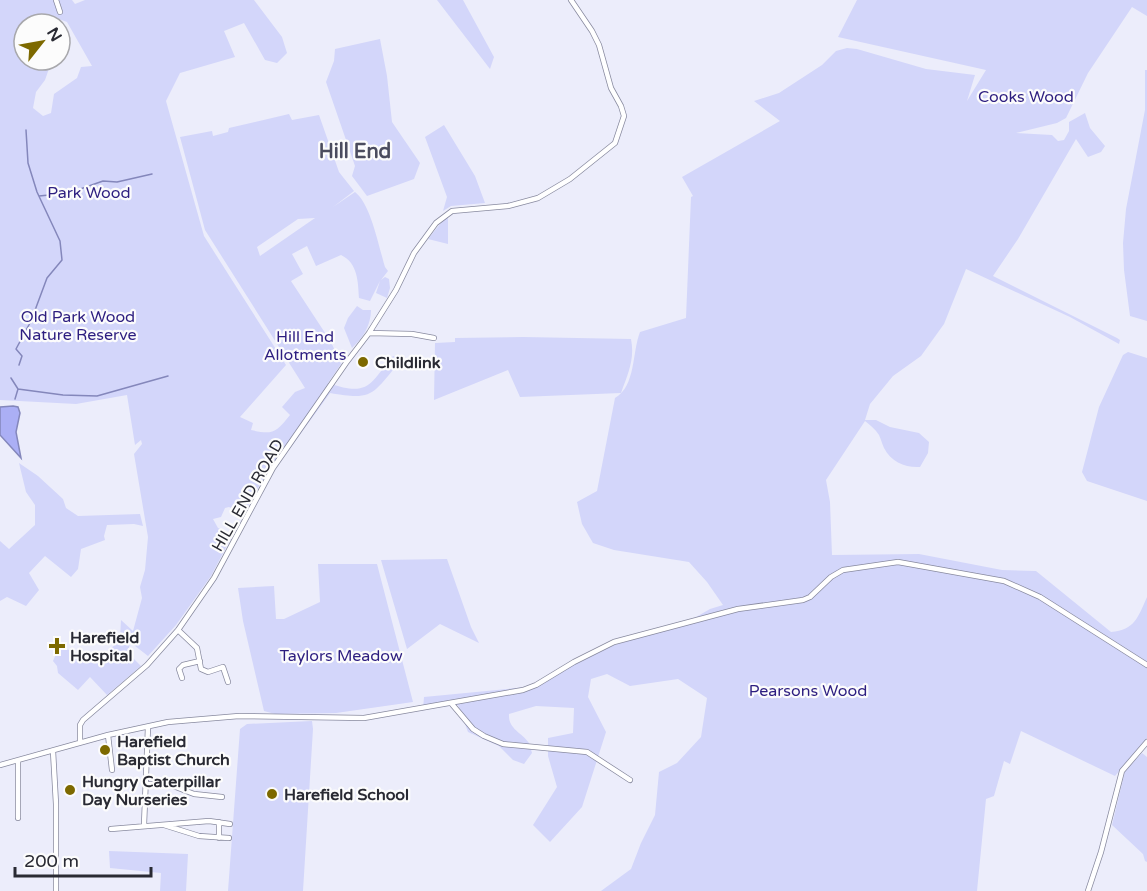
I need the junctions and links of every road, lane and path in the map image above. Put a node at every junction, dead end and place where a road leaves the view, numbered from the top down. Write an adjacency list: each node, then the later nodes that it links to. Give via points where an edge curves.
1 (56, 0): 3 (street)
2 (571, 0): 4 (street, HILL END ROAD, via 599,45 621,106 624,116 615,142 570,179 538,198 523,204 445,215 414,253)
3 (60, 12)
4 (369, 333): 5 (street); 6 (street, HILL END ROAD, via 273,468 214,578)
5 (434, 338)
6 (178, 630): 7 (street, via 197,648); 14 (street, HILL END ROAD, via 147,665 83,720)
7 (200, 661): 9 (street, via 183,665); 10 (street, via 201,669 208,672 223,668)
8 (1147, 665): 11 (street, via 1047,602 1004,581 898,562 850,568 803,600 738,609 623,639 536,685)
9 (182, 678)
10 (228, 682)
11 (451, 703): 12 (street, via 364,718 239,716); 20 (street, via 484,736 503,744 587,752)
12 (148, 727): 13 (street); 21 (street)
13 (108, 735): 14 (street); 19 (street)
14 (80, 742): 16 (street)
15 (1147, 742): 32 (street, via 1122,771)
16 (53, 751): 17 (street); 31 (street)
17 (18, 761): 18 (street); 23 (street)
18 (0, 765)
19 (112, 770)
20 (630, 780)
21 (147, 784): 22 (street, via 168,784 194,794); 27 (street)
22 (222, 797)
23 (18, 818)
24 (219, 822): 25 (street); 26 (street); 29 (street)
25 (161, 824): 27 (street); 29 (street)
26 (230, 824)
27 (144, 825): 28 (street)
28 (111, 829)
29 (219, 838): 30 (street)
30 (229, 838)
31 (56, 891)
32 (1088, 891)

